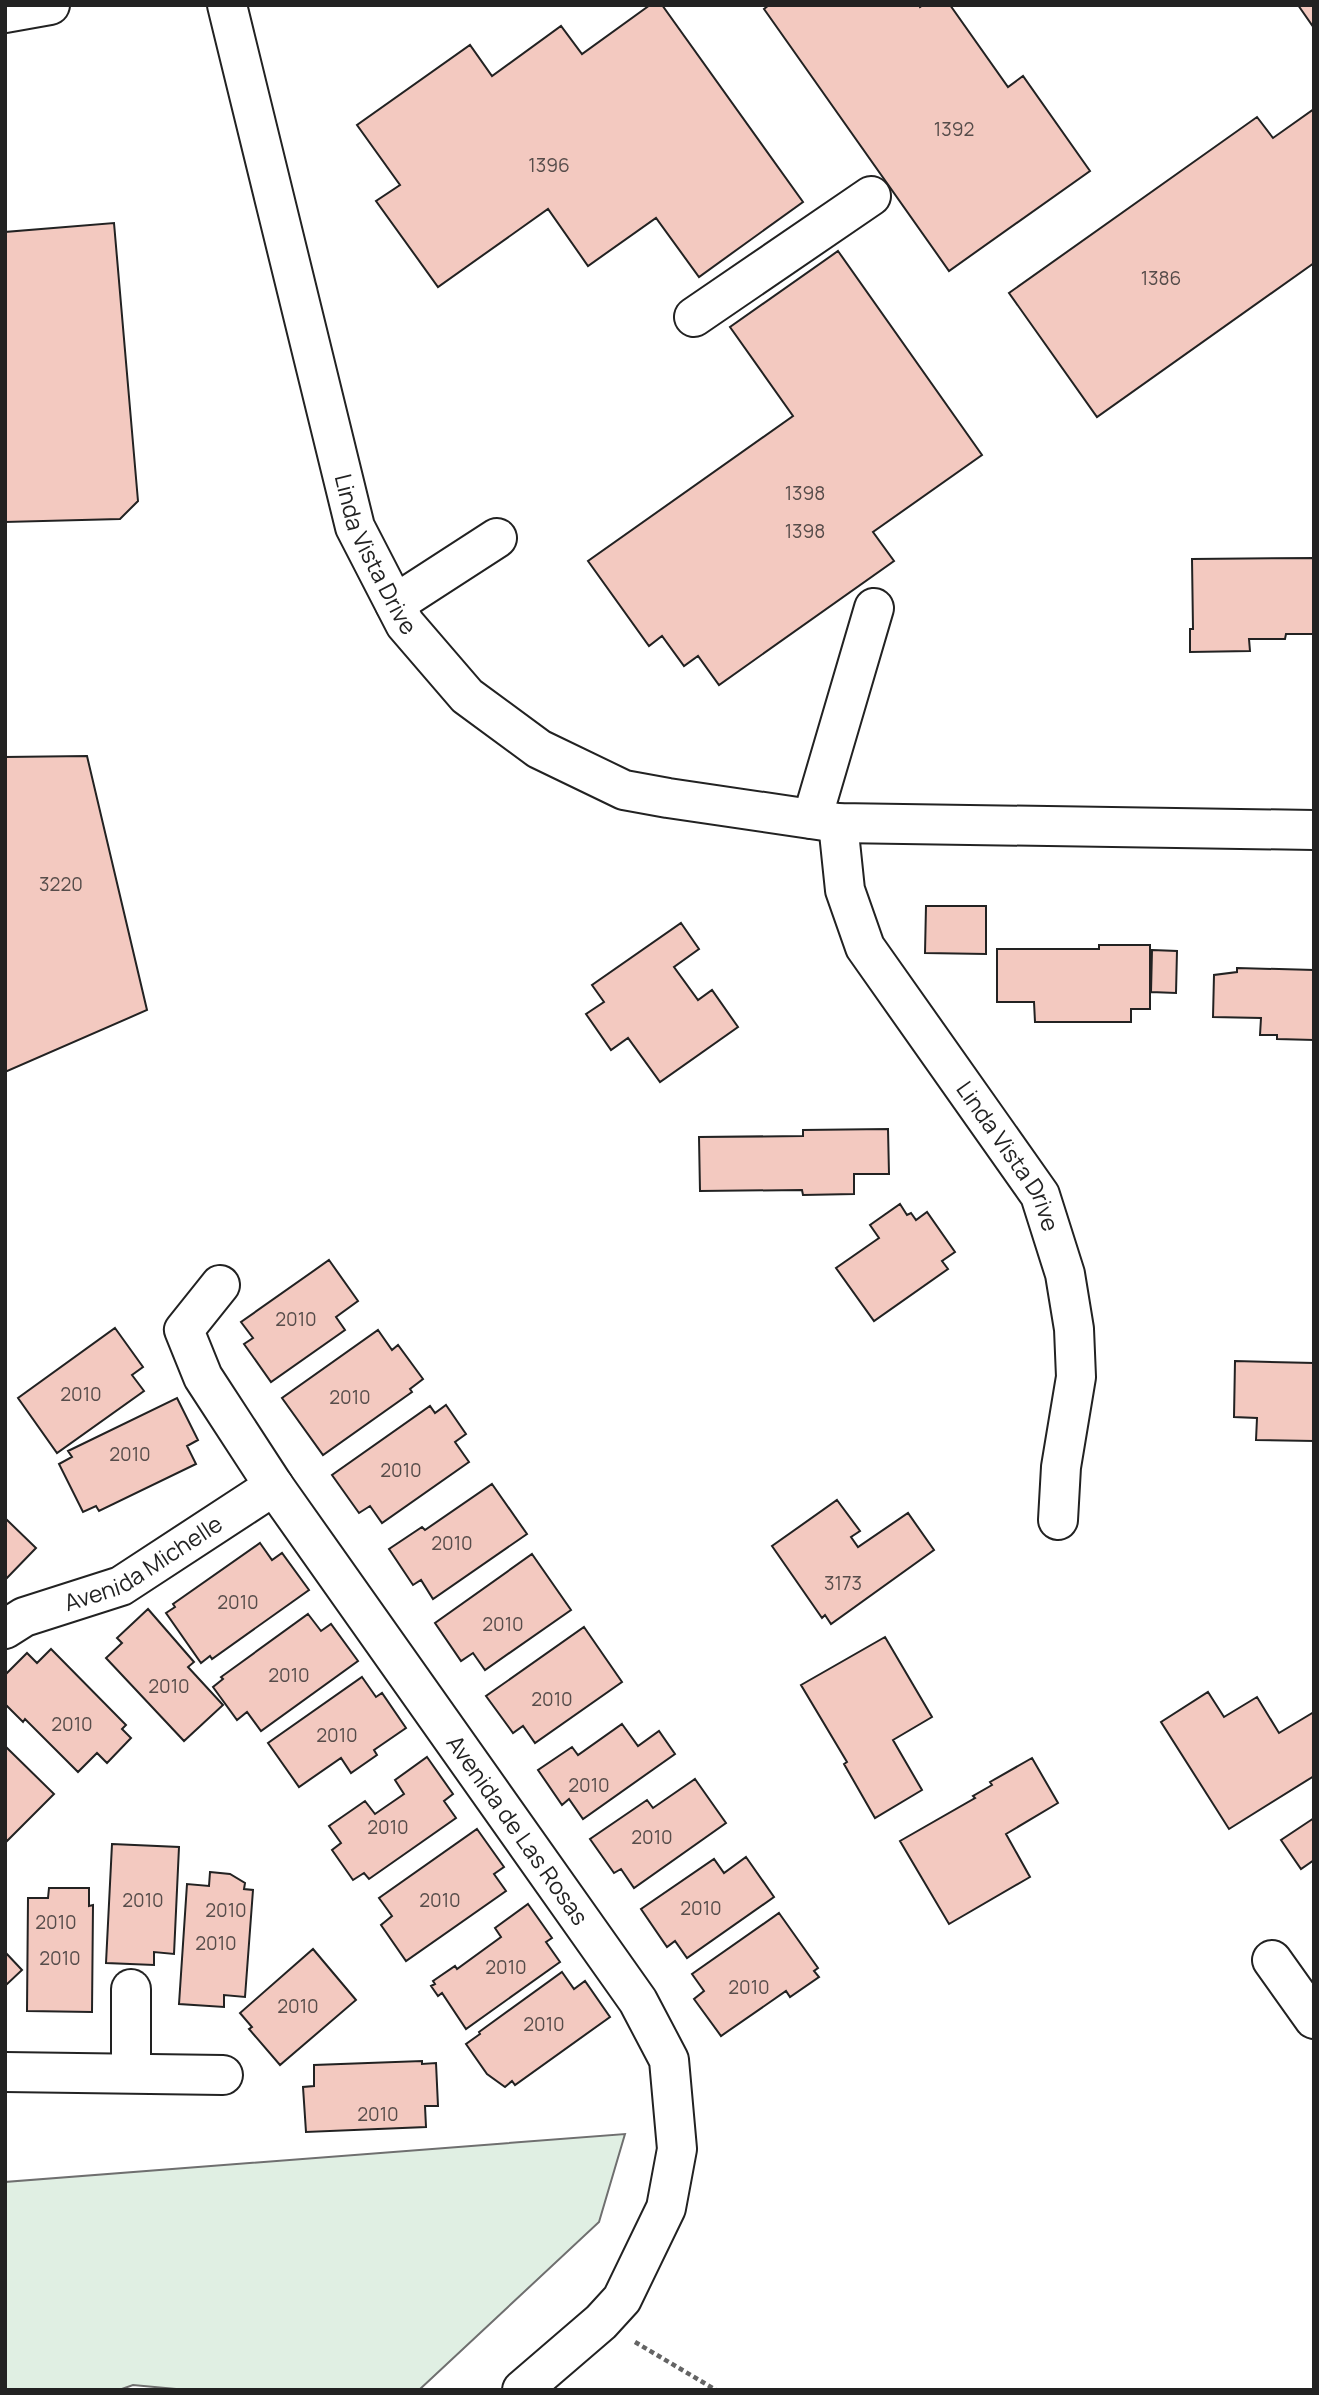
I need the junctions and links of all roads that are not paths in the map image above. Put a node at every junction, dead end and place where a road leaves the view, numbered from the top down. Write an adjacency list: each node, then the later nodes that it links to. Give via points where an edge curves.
1 (50, 5): 3 (street)
2 (227, 5): 7 (street, Linda Vista Drive, via 355,527)
3 (5, 13)
4 (871, 196): 5 (street)
5 (694, 317)
6 (497, 538): 7 (street)
7 (395, 604): 9 (street, Linda Vista Drive, via 405,624 467,696 539,749 624,789)
8 (874, 608): 9 (street)
9 (825, 821): 10 (street, Linda Vista Drive); 13 (street, Linda Vista Drive, via 865,947 1040,1195 1065,1274 1074,1329 1076,1377 1061,1467)
10 (1314, 830)
11 (220, 1284): 12 (street, Avenida de Las Rosas, via 184,1330 203,1377)
12 (274, 1486): 14 (street, Avenida Michelle, via 121,1586 24,1617); 21 (street, Avenida de Las Rosas, via 638,2001 669,2060 677,2149 666,2208 621,2299)
13 (1058, 1520)
14 (5, 1629)
15 (1272, 1960): 17 (street)
16 (131, 1989): 19 (street)
17 (1314, 2019)
18 (5, 2072): 19 (street)
19 (131, 2072): 20 (street)
20 (223, 2075)
21 (522, 2390)

